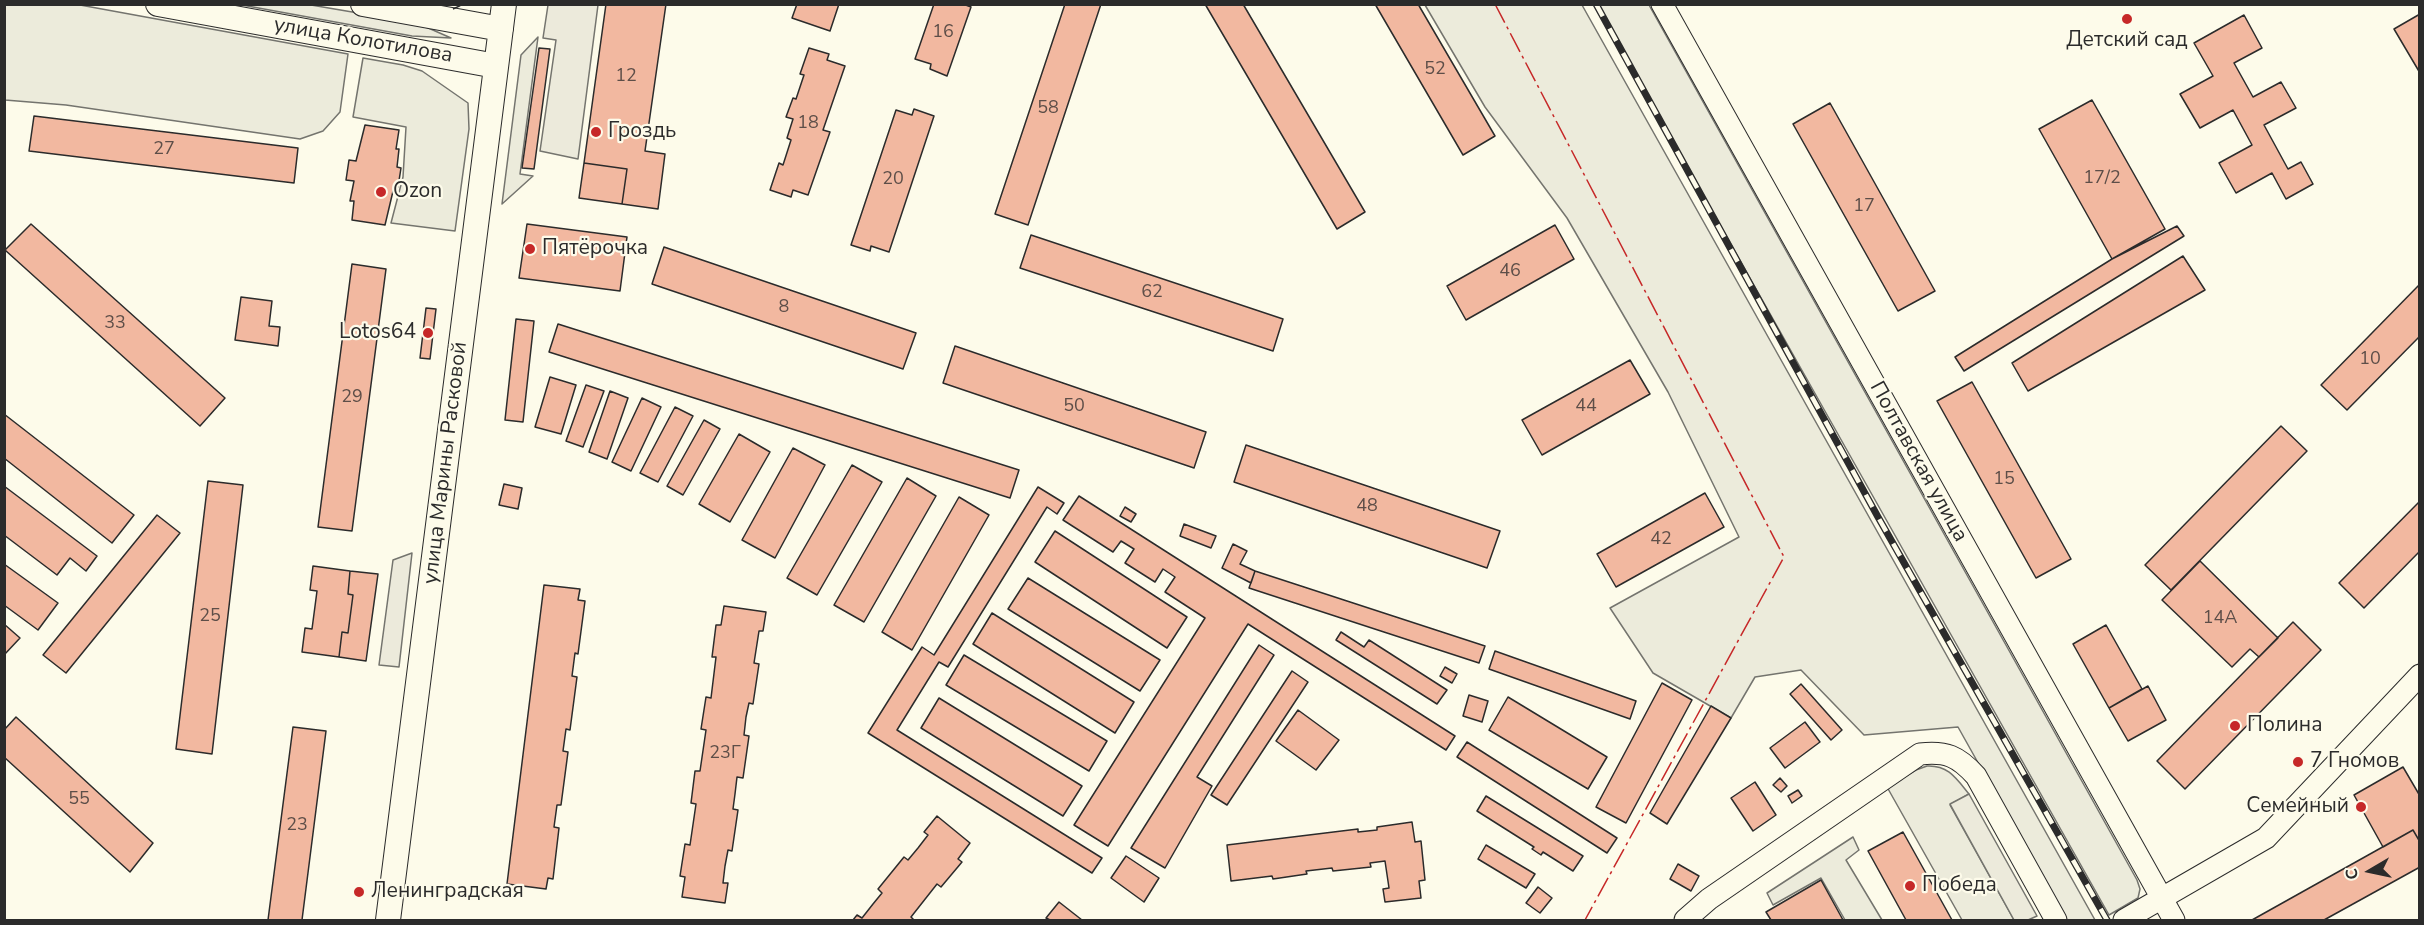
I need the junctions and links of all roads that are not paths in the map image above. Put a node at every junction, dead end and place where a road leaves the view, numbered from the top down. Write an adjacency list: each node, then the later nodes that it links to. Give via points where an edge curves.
1 (158, 4): 6 (main road, улица Колотилова)
2 (363, 4): 5 (main road, улица Колотилова)
3 (504, 4): 5 (main road, улица Марины Расковой)
4 (1662, 4): 8 (street, Полтавская улица)
5 (501, 29): 6 (main road, улица Марины Расковой)
6 (496, 66): 9 (main road, улица Марины Расковой)
7 (2420, 675): 8 (street, via 2266,838)
8 (2161, 899): 12 (street); 13 (street, Полтавская улица)
9 (388, 921)
10 (1685, 921): 11 (street, via 1709,899 1920,754 1938,752 1964,762 1976,776)
11 (2056, 921)
12 (2124, 921)
13 (2174, 921)

